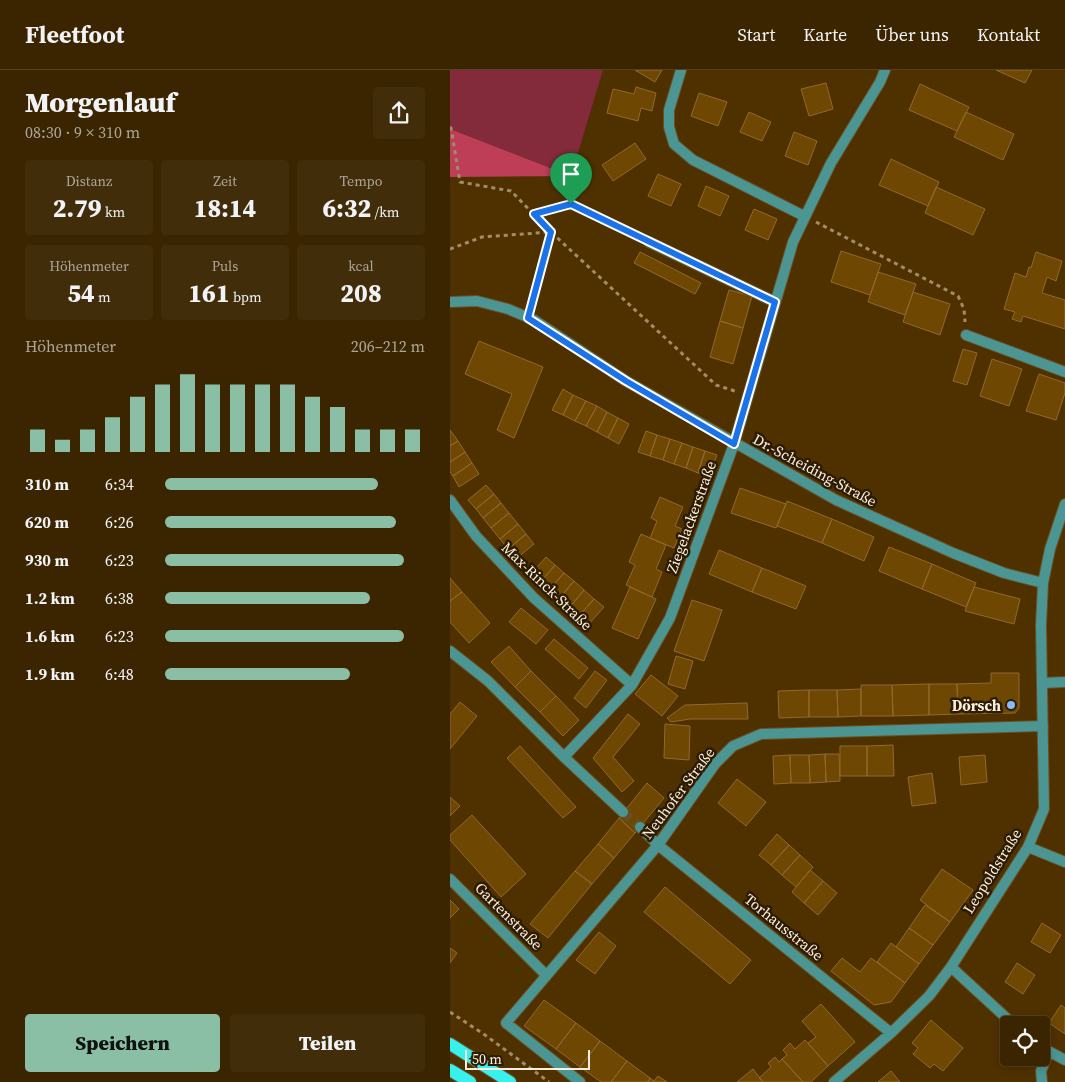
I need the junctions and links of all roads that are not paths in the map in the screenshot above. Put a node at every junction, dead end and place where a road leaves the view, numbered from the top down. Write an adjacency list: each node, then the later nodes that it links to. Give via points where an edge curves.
1 (681, 70): 3 (street, via 669,110 668,128 674,144 693,160)
2 (885, 70): 3 (street, Ziegelackerstraße)
3 (804, 216): 6 (street, Ziegelackerstraße)
4 (649, 242): 6 (street)
5 (450, 302): 9 (street, Dr.-Scheiding-Straße, via 477,301 528,318 626,381)
6 (775, 302): 9 (street, Ziegelackerstraße)
7 (966, 336): 8 (street)
8 (1065, 372)
9 (734, 444): 12 (street, Dr.-Scheiding-Straße, via 836,500 953,553 1004,573); 16 (street, Ziegelackerstraße, via 670,618)
10 (450, 500): 16 (street, Max-Rinck-Straße, via 476,536 534,598)
11 (1065, 504): 12 (street, Leopoldstraße, via 1050,548)
12 (1043, 583): 15 (street, Leopoldstraße)
13 (450, 651): 18 (street, via 488,681)
14 (1065, 682): 15 (street)
15 (1042, 683): 17 (street, Leopoldstraße)
16 (632, 685): 18 (street, Ziegelackerstraße)
17 (1043, 726): 21 (street, Neuhofer Straße, via 761,734 733,746 715,764); 22 (street, Leopoldstraße, via 1044,809)
18 (564, 757): 19 (street)
19 (623, 812)
20 (640, 827): 21 (street)
21 (658, 845): 26 (street, Neuhofer Straße); 28 (street, Torhausstraße)
22 (1028, 847): 23 (street); 25 (street, Leopoldstraße)
23 (1065, 862)
24 (450, 879): 26 (street, Gartenstraße)
25 (951, 967): 27 (street); 28 (street, Leopoldstraße, via 929,996)
26 (546, 975): 36 (street, Neuhofer Straße, via 506,1023)
27 (1004, 1016)
28 (891, 1033): 37 (street, Leopoldstraße)
29 (450, 1044): 35 (main road)
30 (1050, 1052): 31 (street)
31 (1065, 1060)
32 (1042, 1066): 38 (street)
33 (450, 1070): 34 (main road)
34 (470, 1082)
35 (510, 1082)
36 (580, 1082)
37 (834, 1082)
38 (1042, 1082)

